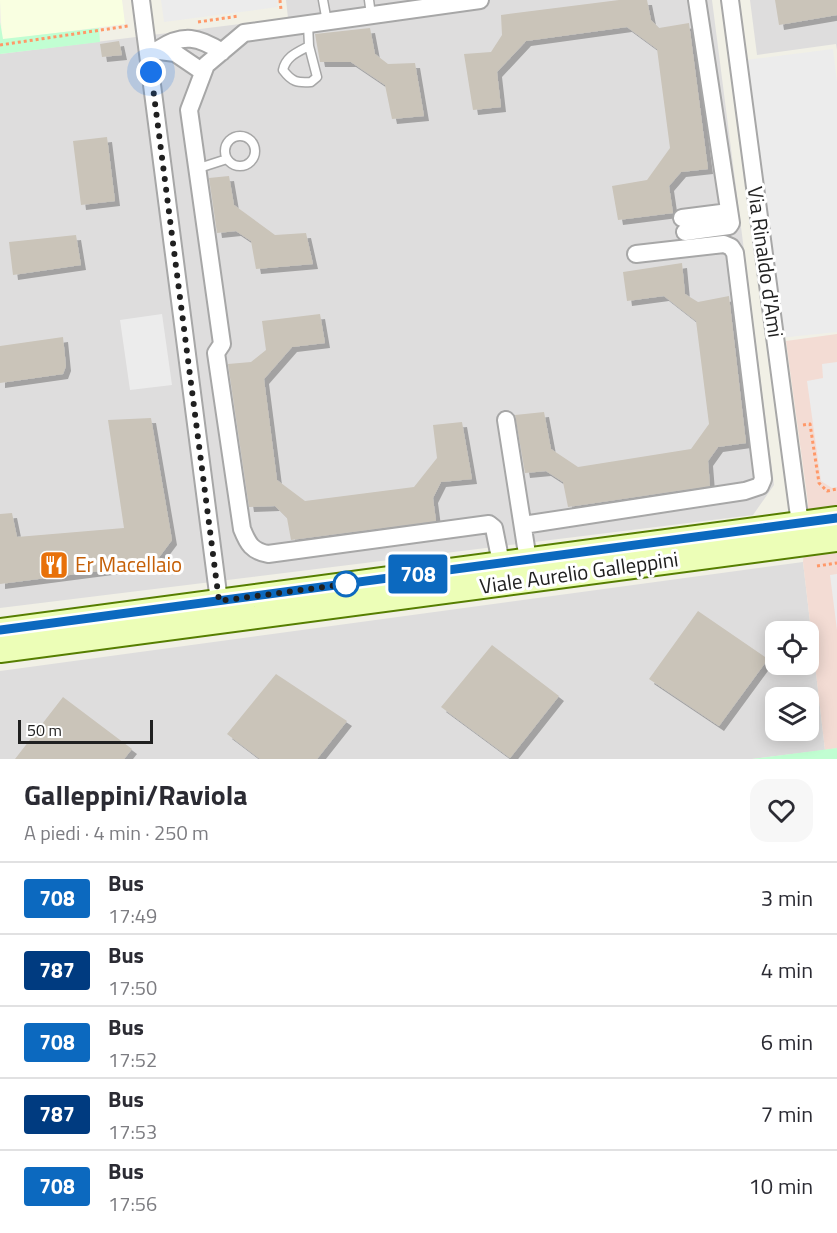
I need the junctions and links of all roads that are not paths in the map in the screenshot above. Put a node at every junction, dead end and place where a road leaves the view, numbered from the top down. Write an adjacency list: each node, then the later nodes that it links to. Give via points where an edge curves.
1 (141, 0): 12 (street, via 144,24)
2 (323, 0): 9 (lane)
3 (480, 0): 6 (street)
4 (697, 0): 17 (street, via 729,212)
5 (730, 0): 21 (street, Via Rinaldo d'Ami)
6 (454, 2): 7 (street)
7 (410, 5): 8 (street)
8 (370, 8): 9 (street)
9 (327, 22): 10 (street)
10 (308, 24): 11 (lane); 13 (street, via 244,33)
11 (309, 46): 11 (lane, via 317,77 298,83 290,79 285,64)
12 (154, 49): 13 (street, via 174,39 194,37); 14 (street, via 189,60); 26 (street)
13 (222, 51): 14 (street)
14 (203, 72): 16 (street, via 189,110)
15 (227, 159): 16 (lane)
16 (196, 169): 25 (street, via 222,344 216,353 242,529 248,545 268,554 489,524 494,528)
17 (683, 225)
18 (636, 254): 22 (street, via 724,244 735,253 763,479 753,490)
19 (506, 420): 22 (street)
20 (837, 519): 21 (street, Viale Aurelio Galleppini)
21 (800, 524): 24 (street, Viale Aurelio Galleppini)
22 (523, 525): 24 (street)
23 (837, 540): 28 (street, Viale Aurelio Galleppini)
24 (528, 560): 25 (street, Viale Aurelio Galleppini)
25 (501, 563): 26 (street, Viale Aurelio Galleppini)
26 (219, 601): 27 (street, Viale Aurelio Galleppini)
27 (0, 630)
28 (0, 651)

